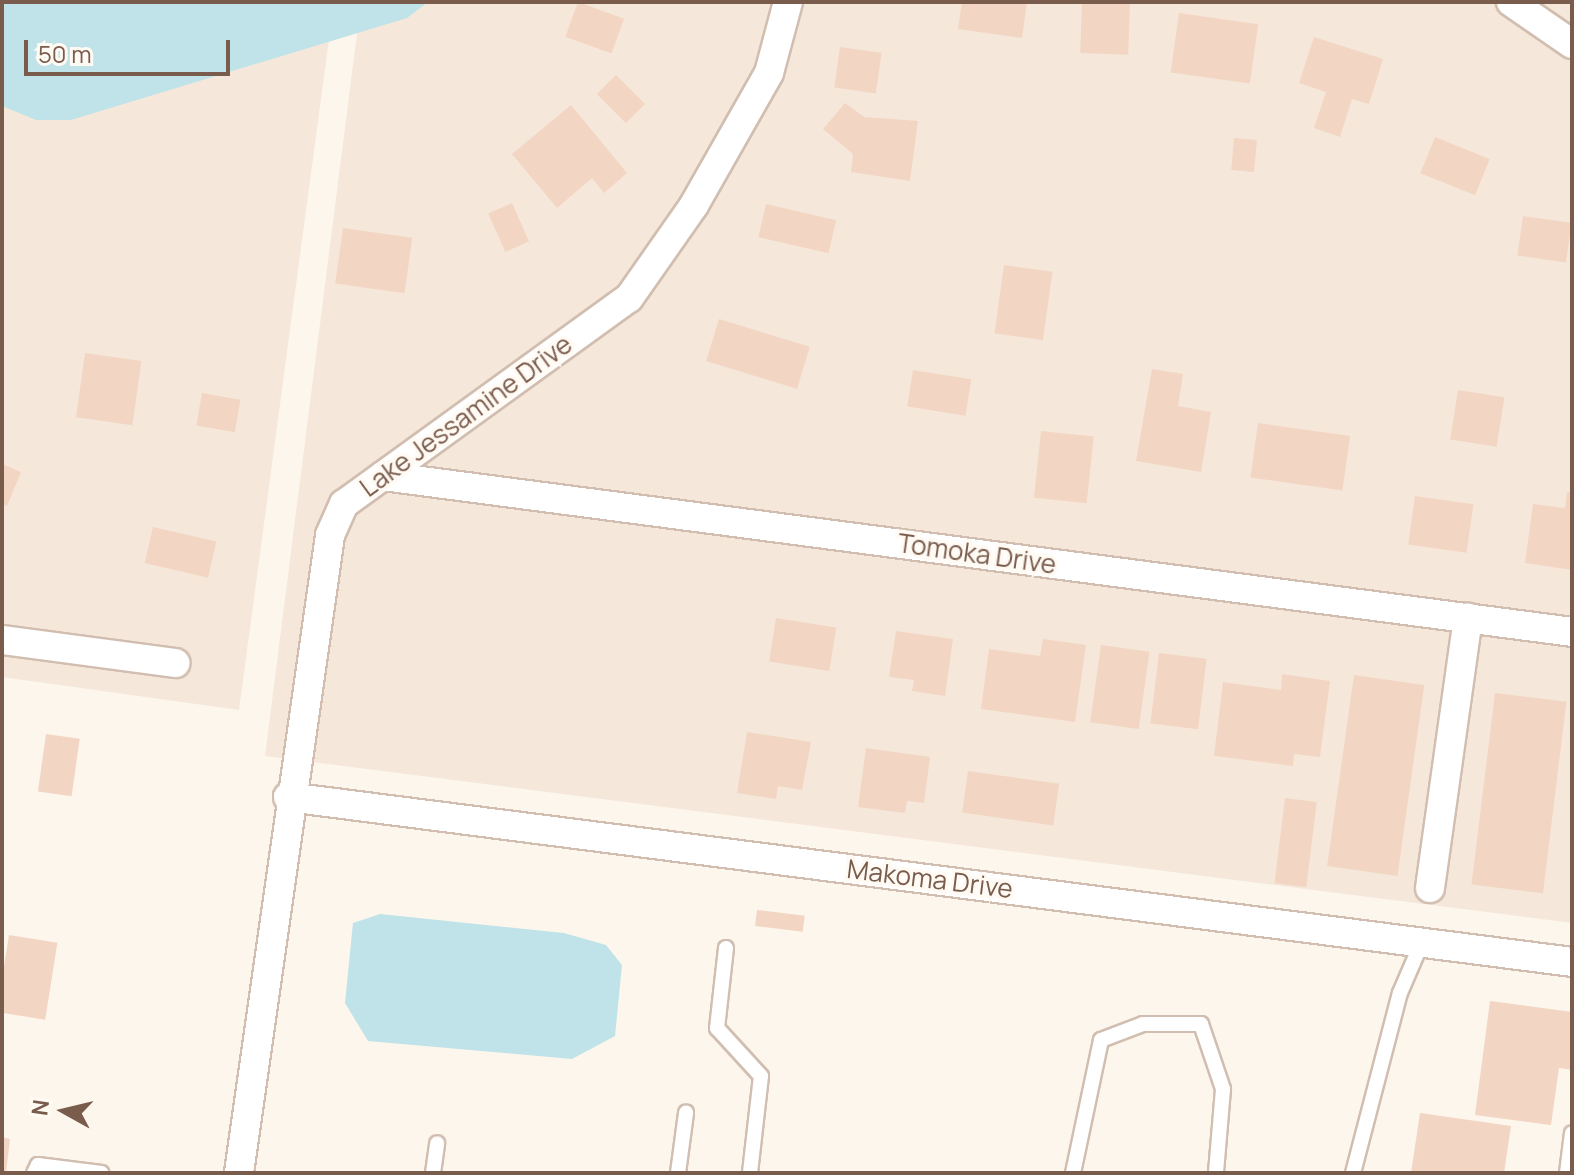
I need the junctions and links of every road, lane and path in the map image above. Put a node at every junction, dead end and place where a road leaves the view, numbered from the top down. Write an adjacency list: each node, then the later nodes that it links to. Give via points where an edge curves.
1 (788, 2): 4 (street, Lake Jessamine Drive, via 769,73 694,205 629,298)
2 (1511, 2): 3 (street)
3 (1572, 44)
4 (383, 476): 5 (street, Tomoka Drive); 9 (street, Lake Jessamine Drive, via 344,504 330,535)
5 (1468, 618): 6 (street, Tomoka Drive); 10 (street)
6 (1572, 632)
7 (2, 640): 8 (street)
8 (175, 663)
9 (288, 797): 11 (street, Makoma Drive); 19 (street, Lake Jessamine Drive)
10 (1430, 888)
11 (1422, 942): 13 (street, Makoma Drive); 25 (lane, via 1400,993)
12 (726, 948): 22 (lane, via 717,1028 761,1076)
13 (1572, 962)
14 (686, 1113): 21 (lane)
15 (1572, 1133): 26 (lane)
16 (437, 1143): 20 (lane)
17 (34, 1173): 18 (lane, via 38,1165)
18 (101, 1173)
19 (239, 1173)
20 (433, 1173)
21 (678, 1173)
22 (750, 1173)
23 (1073, 1173): 24 (lane, via 1101,1040 1143,1024 1201,1024 1223,1089)
24 (1216, 1173)
25 (1353, 1173)
26 (1567, 1173)

